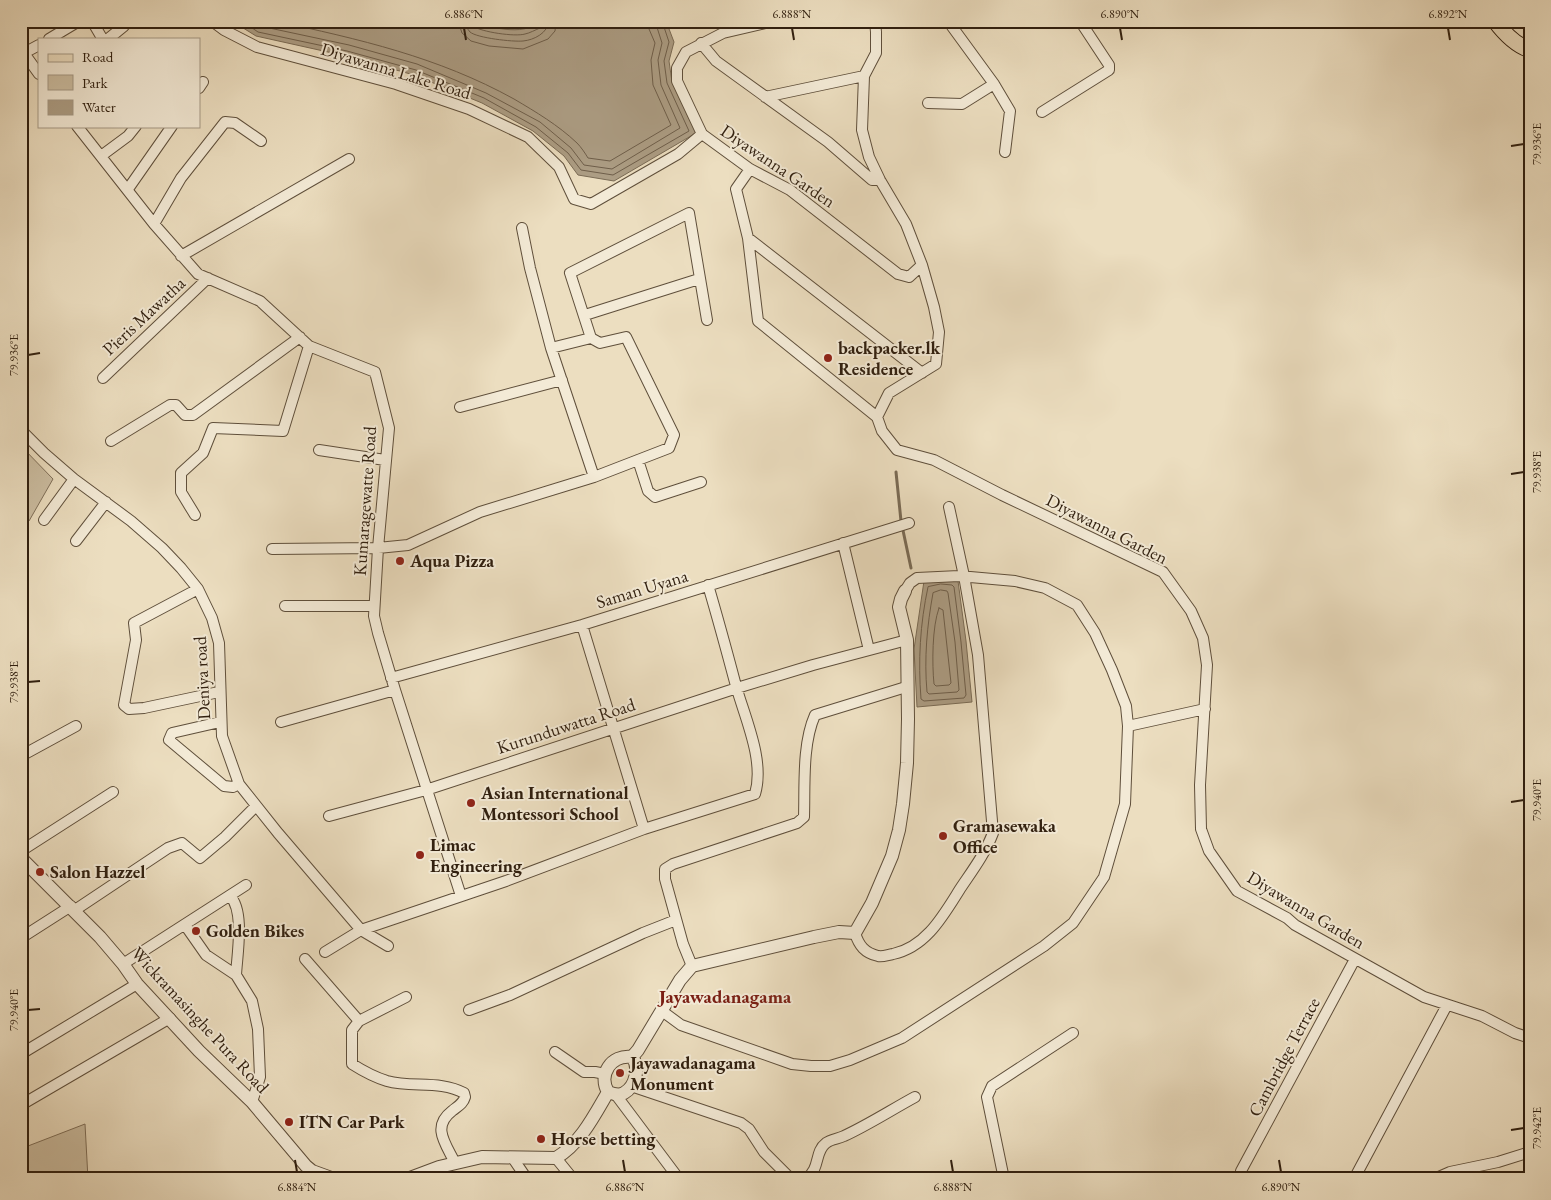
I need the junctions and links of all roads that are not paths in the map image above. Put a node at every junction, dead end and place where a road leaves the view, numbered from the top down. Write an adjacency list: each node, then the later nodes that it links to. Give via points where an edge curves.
1 (79, 21): 10 (street)
2 (92, 21): 11 (street)
3 (212, 21): 26 (street, Diyawanna Lake Road, via 257,47 396,84 469,109 528,137 559,168 574,199 582,202 591,204 678,154)
4 (774, 21): 13 (street, Diyawanna Garden, via 723,33)
5 (875, 21): 18 (street, via 876,53)
6 (948, 21): 19 (street)
7 (1080, 21): 22 (street, via 1109,65 1109,70)
8 (1495, 21): 15 (main road, via 1521,47)
9 (124, 26): 12 (street)
10 (51, 38)
11 (102, 38)
12 (107, 38)
13 (701, 43): 20 (street, via 716,61); 26 (street, Diyawanna Garden, via 686,52 677,68 677,81)
14 (38, 45): 16 (street)
15 (1530, 50)
16 (23, 52): 17 (street)
17 (38, 73)
18 (864, 76): 20 (street); 32 (street, via 862,130 869,157)
19 (994, 84): 21 (street, via 962,104); 28 (street, via 1010,111)
20 (765, 97): 32 (street, via 828,142 872,180)
21 (928, 103)
22 (1042, 112)
23 (79, 128): 29 (street, Kumaragewatte Road)
24 (134, 128): 29 (street)
25 (171, 128): 33 (street)
26 (702, 134): 31 (street, Diyawanna Garden)
27 (261, 141): 34 (street, via 235,123 225,122 181,178)
28 (1005, 152)
29 (102, 156): 33 (street, Kumaragewatte Road)
30 (349, 159): 37 (street)
31 (750, 169): 36 (street, via 736,189); 38 (street, Diyawanna Garden, via 790,190 898,274 909,277)
32 (880, 180): 38 (street, via 906,224)
33 (128, 189): 34 (street, Kumaragewatte Road)
34 (154, 224): 37 (street, Kumaragewatte Road)
35 (522, 228): 46 (street)
36 (748, 238): 47 (street); 51 (street, via 758,321)
37 (181, 256): 39 (street, Kumaragewatte Road, via 198,274)
38 (922, 265): 47 (street, via 939,332 936,364)
39 (208, 278): 43 (street, Kumaragewatte Road, via 260,301); 48 (street, Pieris Mawatha)
40 (699, 279): 41 (street); 41 (street, via 689,213 570,273); 42 (street)
41 (585, 315): 44 (street)
42 (707, 320)
43 (300, 337): 45 (street, Kumaragewatte Road); 53 (street, via 193,415 170,405)
44 (591, 338): 46 (street); 56 (street, via 600,343 626,337 674,435 669,448)
45 (309, 346): 55 (street, Kumaragewatte Road, via 375,372 389,428); 62 (street, via 283,431 213,428 202,453 181,473 181,492)
46 (551, 348): 49 (street)
47 (922, 373): 51 (street, via 888,393)
48 (103, 378)
49 (562, 380): 50 (street); 57 (street)
50 (460, 407)
51 (877, 417): 83 (street, Diyawanna Garden, via 882,431 897,450 934,460 1163,572 1191,610 1203,638 1207,665)
52 (21, 430): 58 (street, Deniya road)
53 (111, 441)
54 (319, 450): 55 (street)
55 (385, 460): 67 (street, Kumaragewatte Road)
56 (638, 460): 57 (street); 59 (street, via 648,491 655,497)
57 (594, 477): 67 (street, via 480,512 408,545)
58 (74, 479): 60 (street, Deniya road); 63 (street)
59 (701, 482)
60 (106, 502): 65 (street); 71 (street, Deniya road, via 162,548)
61 (949, 507): 69 (street)
62 (195, 515)
63 (44, 520)
64 (905, 524): 66 (street, Saman Uyana)
65 (76, 541)
66 (843, 543): 70 (street, Saman Uyana); 77 (street)
67 (378, 548): 68 (street); 74 (street, Kumaragewatte Road)
68 (272, 549)
69 (964, 576): 72 (street, via 917,578); 87 (street, via 1015,581 1045,588 1077,605 1095,633 1112,670 1126,706); 105 (street, via 978,655 993,833 987,850 967,880 920,942 903,952 882,956 869,954 858,944)
70 (708, 585): 75 (street, Saman Uyana); 80 (street)
71 (198, 589): 82 (street, Deniya road, via 212,618 219,643); 82 (street, via 134,623 136,640 124,705 129,710 144,708)
72 (905, 592): 76 (street, via 899,607)
73 (285, 606): 74 (street)
74 (374, 606): 78 (street, Kumaragewatte Road)
75 (582, 624): 78 (street, Saman Uyana); 88 (street)
76 (907, 640): 77 (street, Kurunduwatta Road); 79 (street)
77 (869, 650): 80 (street, Kurunduwatta Road)
78 (391, 678): 81 (street, Kumaragewatte Road)
79 (906, 687): 102 (street, via 814,716 807,747 804,817 797,823 665,869); 105 (street, via 907,763 899,830 883,880)
80 (737, 688): 88 (street, Kurunduwatta Road); 95 (street, via 758,769 755,794)
81 (395, 690): 85 (street); 91 (street, Kumaragewatte Road)
82 (219, 692): 84 (street, Deniya road)
83 (1205, 709): 87 (street); 110 (street, Diyawanna Garden, via 1201,829 1209,851 1237,890)
84 (220, 722): 90 (street, Deniya road, via 223,742); 90 (street, via 172,733 169,740 224,786)
85 (281, 722)
86 (76, 726): 89 (street)
87 (1128, 726): 118 (street, via 1122,813 1104,876 1073,923 1044,946 902,1038 830,1066 792,1064 681,1025)
88 (614, 728): 91 (street, Kurunduwatta Road); 95 (street)
89 (21, 756)
90 (239, 784): 93 (street, Deniya road)
91 (426, 790): 94 (street, Kurunduwatta Road); 100 (street, Kumaragewatte Road)
92 (113, 792): 96 (street)
93 (256, 807): 101 (street, via 200,858 182,843 168,848); 104 (street, Deniya road)
94 (329, 816)
95 (644, 829): 100 (street)
96 (21, 851)
97 (21, 858): 101 (street, Wickramasinghe Pura Road)
98 (246, 885): 99 (street)
99 (230, 896): 103 (street); 113 (street, via 239,915)
100 (461, 896): 104 (street)
101 (73, 908): 106 (street); 111 (street, Wickramasinghe Pura Road)
102 (676, 920): 112 (street); 117 (street)
103 (184, 925): 111 (street); 113 (street, via 206,955)
104 (361, 930): 107 (street, Deniya road); 108 (street)
105 (855, 933): 112 (street, via 839,932 814,937)
106 (21, 938)
107 (388, 946)
108 (325, 952)
109 (305, 958): 120 (street)
110 (1355, 959): 116 (street, Diyawanna Garden, via 1424,997); 136 (street, Cambridge Terrace)
111 (123, 964): 114 (street, Wickramasinghe Pura Road)
112 (692, 966): 118 (street)
113 (236, 975): 130 (street, via 252,1001 258,1029 260,1077)
114 (137, 984): 119 (street, Wickramasinghe Pura Road); 124 (street)
115 (406, 997): 120 (street)
116 (1447, 1005): 122 (street, Diyawanna Garden, via 1482,1016); 146 (street)
117 (469, 1010)
118 (662, 1011): 125 (street)
119 (170, 1018): 130 (street, Wickramasinghe Pura Road); 131 (street)
120 (359, 1021): 135 (street, via 352,1030 352,1064 388,1081 450,1086 464,1093 462,1103 446,1116 441,1125 442,1135)
121 (1074, 1034): 145 (street, via 992,1086 987,1097)
122 (1530, 1038)
123 (555, 1052): 126 (street, via 584,1072)
124 (21, 1054)
125 (632, 1057): 126 (street, via 625,1056 612,1062); 127 (street, via 637,1067)
126 (604, 1074): 128 (street, via 604,1086)
127 (631, 1086): 128 (street, via 624,1093); 143 (street, via 742,1123 764,1152)
128 (612, 1094): 134 (street, via 578,1140); 142 (street)
129 (915, 1097): 144 (street, via 842,1137 828,1141 823,1145 813,1174)
130 (252, 1102): 138 (street, Wickramasinghe Pura Road, via 306,1166)
131 (21, 1105)
132 (1530, 1152): 147 (street)
133 (512, 1157): 134 (street); 135 (street, via 482,1157); 140 (street)
134 (556, 1158): 141 (street)
135 (455, 1163): 137 (street)
136 (1241, 1171)
137 (441, 1173): 139 (street)
138 (334, 1179)
139 (407, 1179)
140 (527, 1179)
141 (573, 1179)
142 (679, 1179)
143 (791, 1179)
144 (806, 1179)
145 (1004, 1179)
146 (1354, 1179)
147 (1434, 1179)

